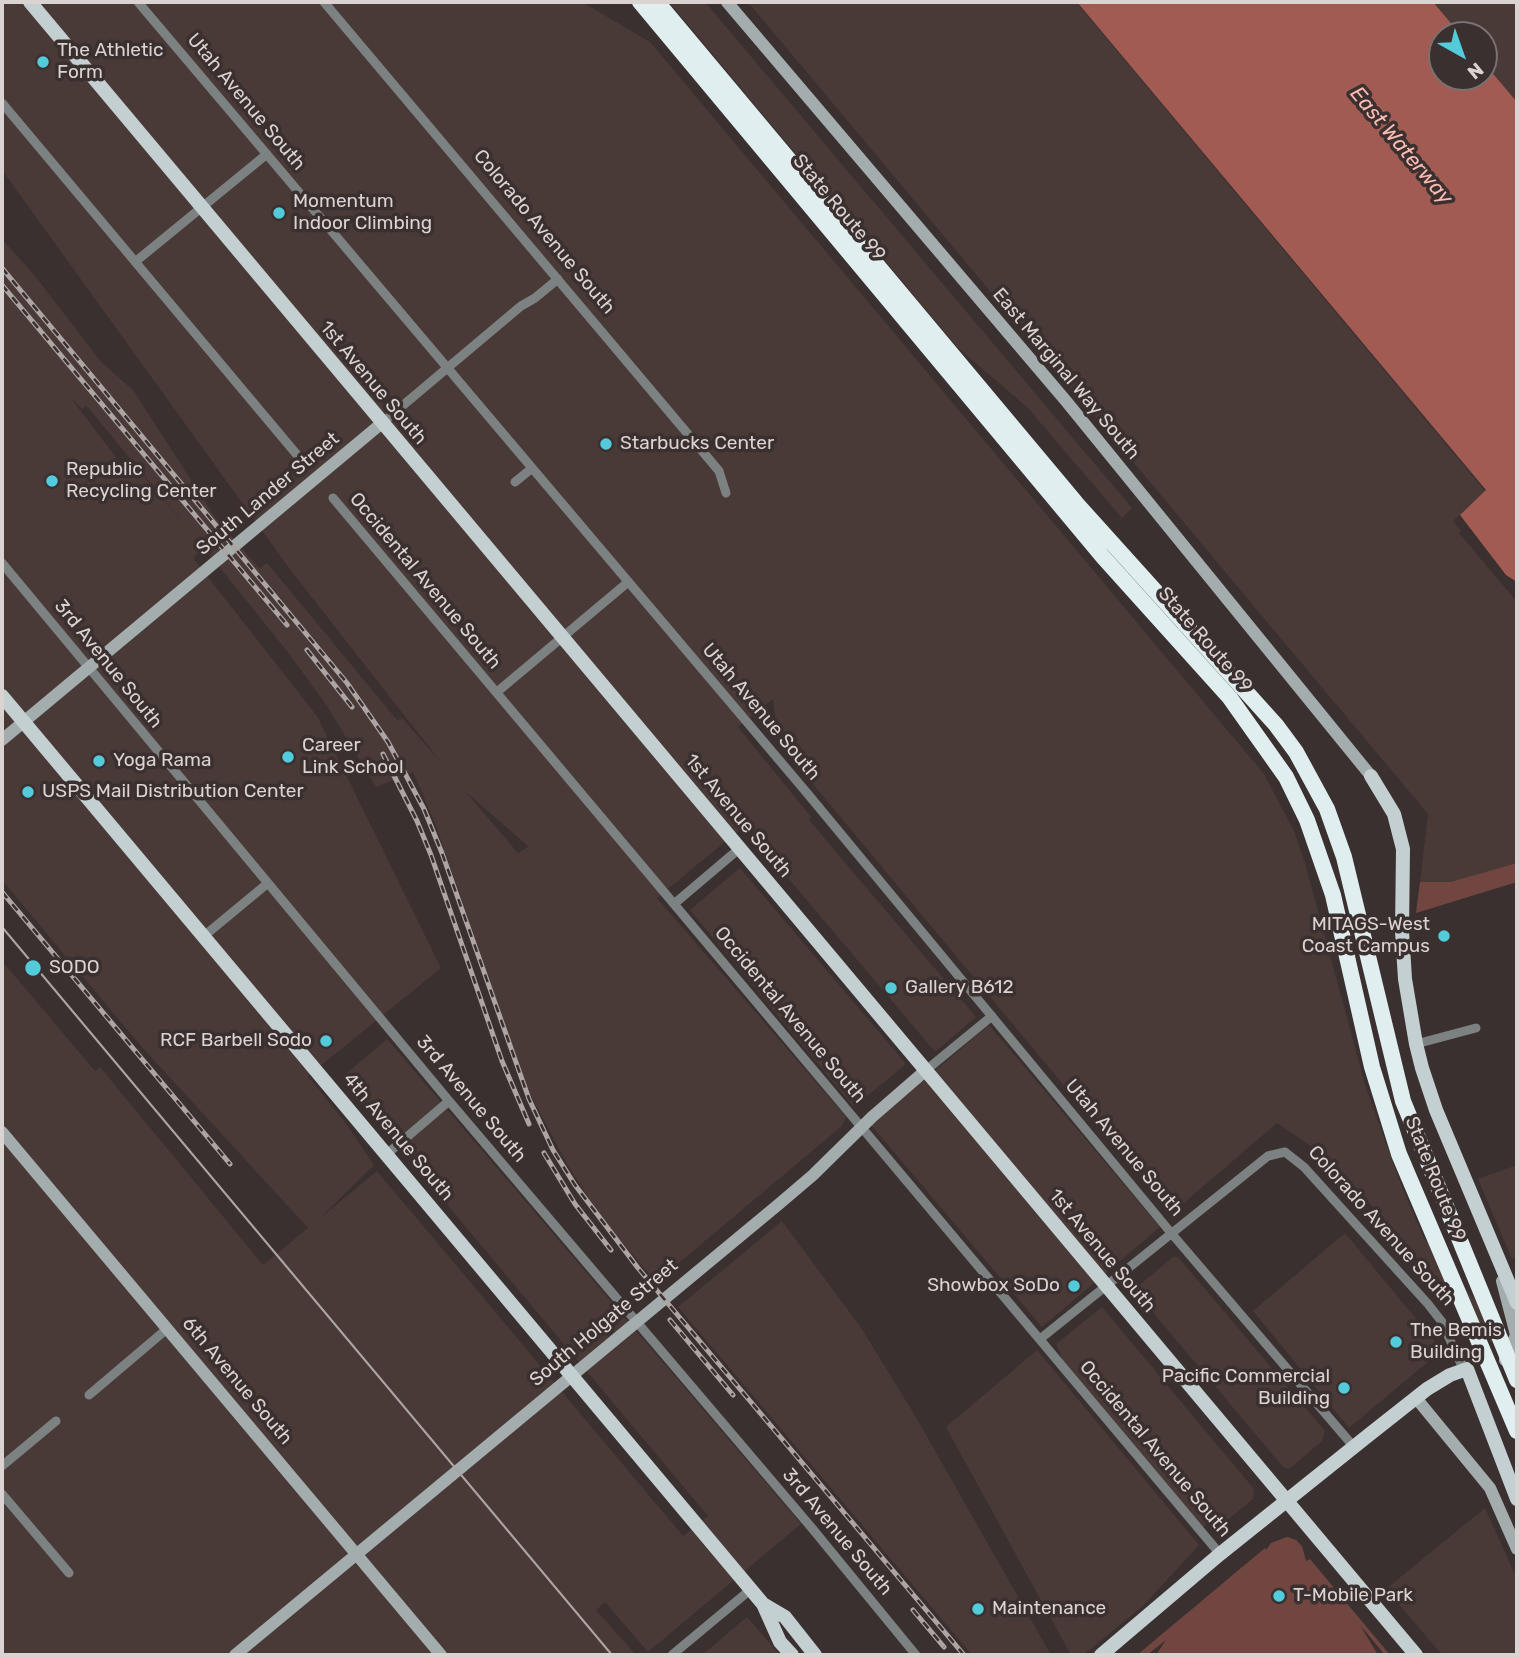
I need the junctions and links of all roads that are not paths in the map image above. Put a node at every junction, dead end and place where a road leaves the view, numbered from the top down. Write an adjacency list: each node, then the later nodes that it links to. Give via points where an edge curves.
1 (30, 2): 9 (main road, 1st Avenue South)
2 (138, 2): 8 (street, Utah Avenue South)
3 (324, 2): 11 (street, Colorado Avenue South)
4 (640, 2): 54 (highway, State Route 99, via 1266,746 1299,801 1333,895 1371,1067 1399,1154)
5 (657, 2): 50 (highway, State Route 99, via 1076,503 1276,724 1314,782 1332,821 1354,895 1403,1101)
6 (727, 2): 27 (main road, East Marginal Way South, via 1066,401)
7 (2, 103): 10 (street)
8 (267, 155): 9 (street); 12 (street, Utah Avenue South)
9 (204, 207): 10 (street); 13 (main road, 1st Avenue South)
10 (135, 262): 14 (street)
11 (558, 279): 12 (street, South Lander Street); 17 (street, Colorado Avenue South, via 719,471)
12 (447, 369): 13 (street, South Lander Street); 15 (street, Utah Avenue South)
13 (382, 423): 21 (main road, 1st Avenue South); 22 (main road, South Lander Street)
14 (298, 456)
15 (531, 469): 16 (street); 20 (street, Utah Avenue South)
16 (515, 482)
17 (726, 493)
18 (333, 498): 23 (street, Occidental Avenue South)
19 (2, 563): 22 (street, 3rd Avenue South)
20 (627, 583): 21 (street); 32 (street, Utah Avenue South)
21 (562, 638): 23 (street); 28 (main road, 1st Avenue South)
22 (88, 668): 25 (main road, South Lander Street); 29 (street, 3rd Avenue South)
23 (496, 692): 30 (street, Occidental Avenue South)
24 (2, 696): 25 (main road, 4th Avenue South)
25 (24, 721): 26 (main road, South Lander Street); 31 (main road, 4th Avenue South)
26 (2, 740)
27 (1371, 776): 34 (main road, via 1394,814 1403,849 1405,979)
28 (740, 848): 30 (street); 35 (main road, 1st Avenue South)
29 (268, 883): 31 (street); 36 (street, 3rd Avenue South)
30 (674, 904): 37 (street, Occidental Avenue South)
31 (204, 936): 39 (main road, 4th Avenue South)
32 (992, 1016): 35 (street, South Holgate Street); 40 (street, Utah Avenue South)
33 (1476, 1028): 34 (street)
34 (1416, 1044): 41 (main road, via 1436,1110)
35 (925, 1070): 37 (main road, South Holgate Street); 42 (main road, 1st Avenue South)
36 (449, 1101): 39 (street); 44 (street, 3rd Avenue South)
37 (861, 1127): 44 (main road, South Holgate Street, via 783,1201); 46 (street, Occidental Avenue South)
38 (2, 1132): 45 (main road, 6th Avenue South)
39 (387, 1154): 49 (main road, 4th Avenue South)
40 (1172, 1234): 42 (street); 48 (street, Colorado Avenue South, via 1268,1156 1287,1152 1428,1304); 55 (street, Utah Avenue South)
41 (1495, 1254): 43 (main road); 47 (main road, via 1516,1335 1505,1357)
42 (1107, 1286): 46 (street); 59 (main road, 1st Avenue South)
43 (1517, 1303)
44 (635, 1321): 49 (main road, South Holgate Street); 71 (street, 3rd Avenue South)
45 (168, 1328): 51 (street); 62 (main road, 6th Avenue South)
46 (1040, 1339): 61 (street, Occidental Avenue South)
47 (1511, 1364): 48 (main road)
48 (1467, 1369): 52 (main road); 58 (main road)
49 (572, 1374): 62 (main road, South Holgate Street); 64 (main road, 4th Avenue South)
50 (1517, 1380)
51 (89, 1395)
52 (1416, 1398): 55 (main road); 60 (main road, via 1490,1488)
53 (56, 1421): 56 (street)
54 (1517, 1431)
55 (1354, 1447): 59 (main road)
56 (2, 1466)
57 (2, 1493): 63 (street)
58 (1516, 1494)
59 (1287, 1501): 61 (main road); 73 (main road, 1st Avenue South)
60 (1517, 1549)
61 (1220, 1554): 72 (main road)
62 (356, 1555): 67 (main road, South Holgate Street); 68 (main road, 6th Avenue South)
63 (69, 1573)
64 (750, 1590): 65 (main road, 4th Avenue South); 69 (street)
65 (763, 1604): 66 (main road, via 786,1636); 66 (main road, 4th Avenue South, via 785,1617); 70 (main road, 4th Avenue South, via 780,1642)
66 (812, 1654)
67 (235, 1655)
68 (441, 1655)
69 (672, 1655)
70 (792, 1655)
71 (916, 1655)
72 (1101, 1655)
73 (1416, 1655)

